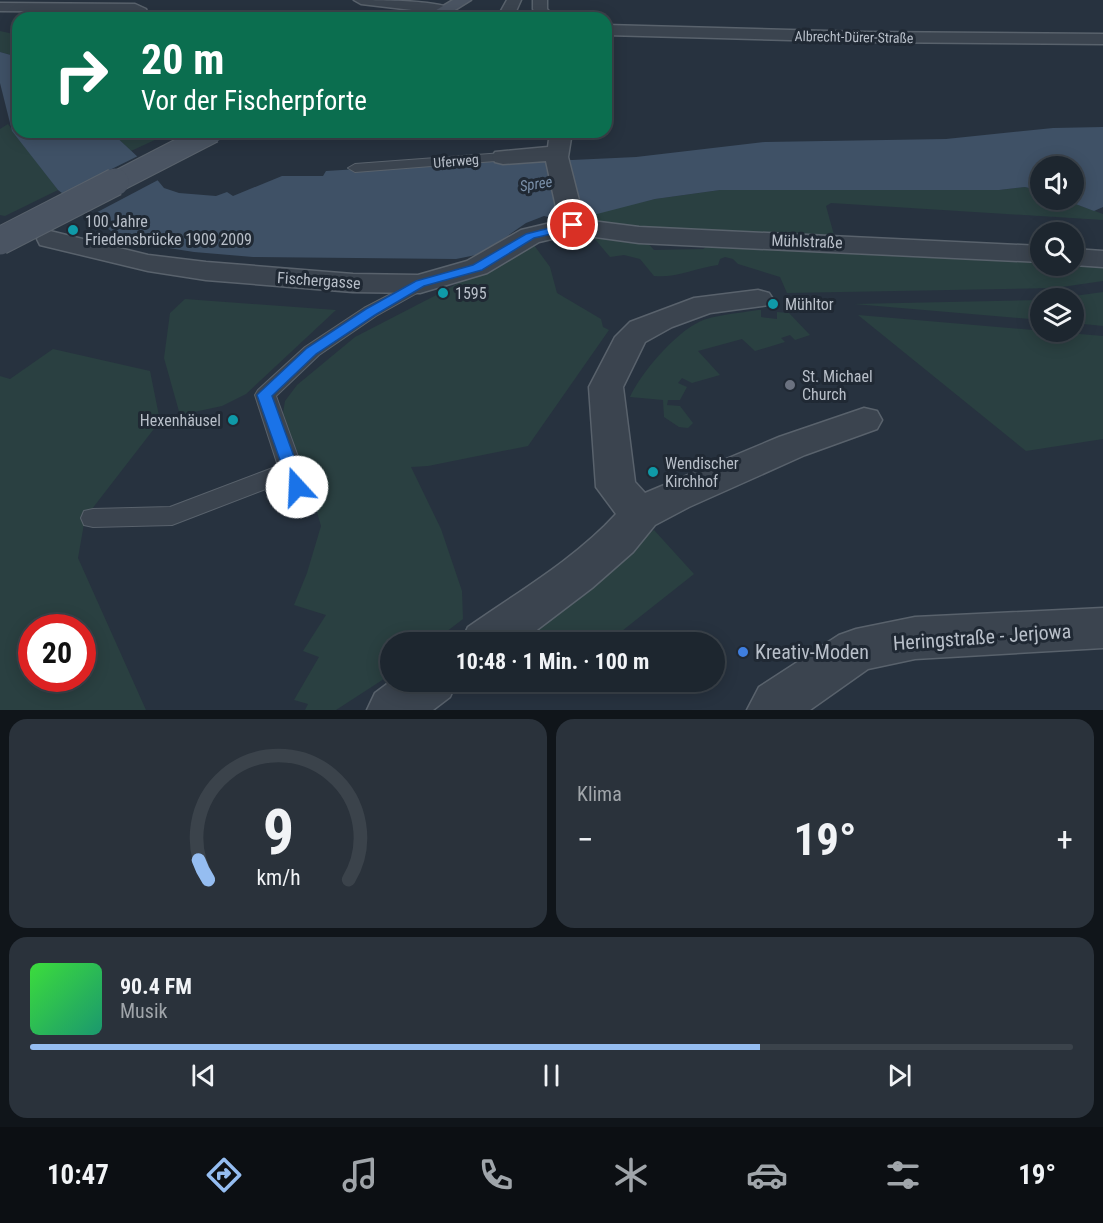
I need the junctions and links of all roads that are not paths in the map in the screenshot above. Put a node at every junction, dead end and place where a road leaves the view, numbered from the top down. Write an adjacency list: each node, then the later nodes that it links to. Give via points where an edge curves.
1 (361, 0): 4 (street)
2 (464, 0): 4 (main road)
3 (0, 7): 5 (street, via 135,8)
4 (446, 10): 6 (main road)
5 (141, 12)
6 (442, 12)
7 (612, 30): 8 (street, Albrecht-Dürer-Straße)
8 (1103, 39)
9 (201, 138): 15 (main road, bridge)
10 (559, 148): 11 (street, Uferweg); 13 (street)
11 (503, 157): 12 (lane, Uferweg)
12 (355, 168)
13 (572, 222): 16 (street, Mühlstraße, via 639,235); 19 (street, Fischergasse, via 530,236 477,267)
14 (50, 239): 19 (street, Fischergasse, via 148,263 206,272)
15 (0, 241)
16 (1030, 253)
17 (1084, 257): 18 (street)
18 (1103, 259)
19 (420, 284): 23 (lane, via 312,351 265,395 294,478 172,516)
20 (758, 299): 22 (street, via 705,304 641,329 631,337 606,387 615,487)
21 (864, 420): 22 (street, via 792,446)
22 (640, 514): 25 (street, via 618,540)
23 (93, 518)
24 (1103, 628): 28 (street, Heringstraße - Jerjowa, via 915,638 855,650)
25 (499, 632)
26 (417, 692): 27 (street)
27 (393, 710)
28 (773, 710)

